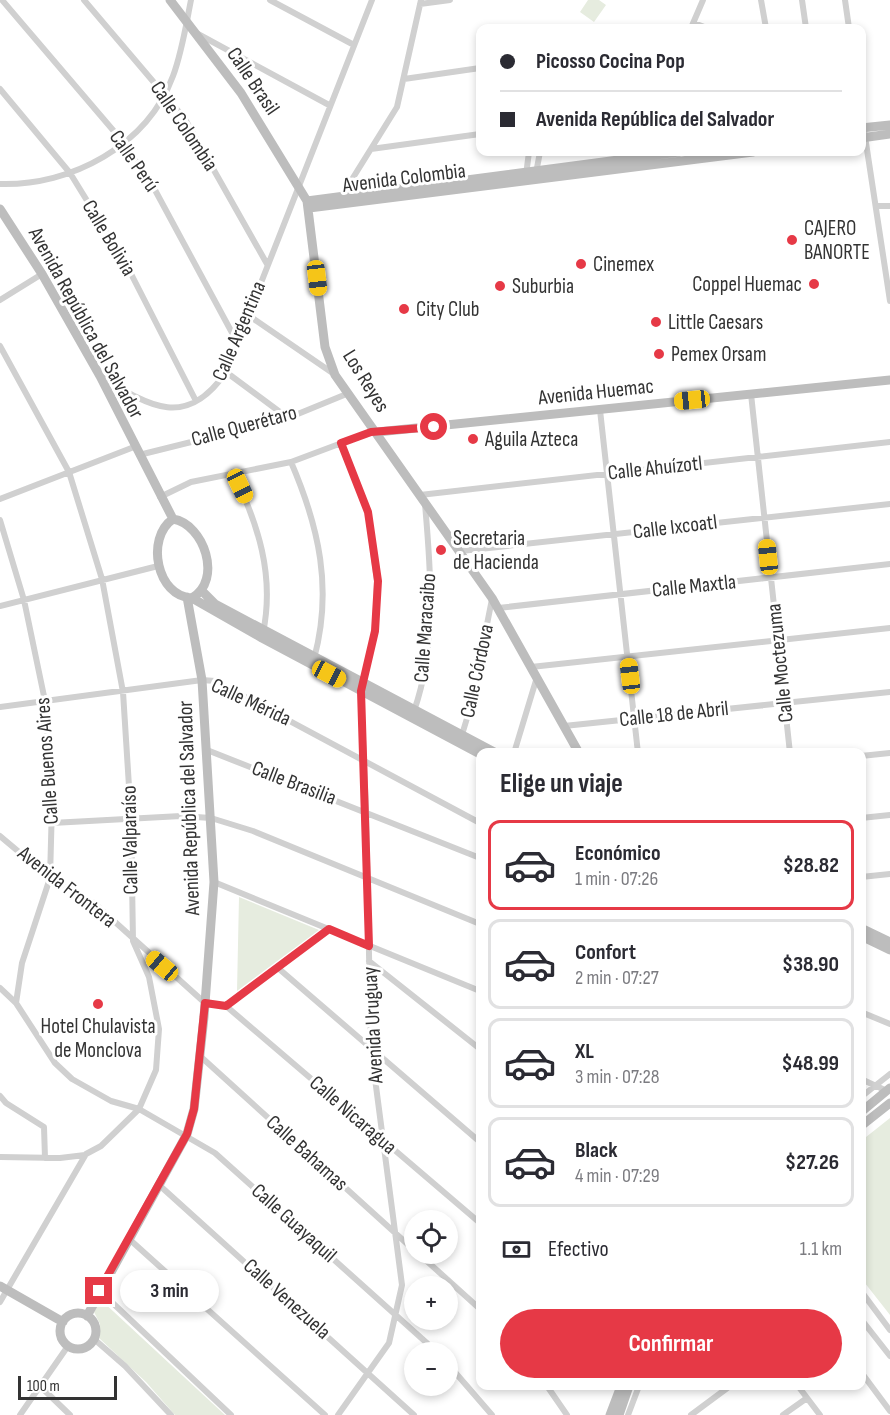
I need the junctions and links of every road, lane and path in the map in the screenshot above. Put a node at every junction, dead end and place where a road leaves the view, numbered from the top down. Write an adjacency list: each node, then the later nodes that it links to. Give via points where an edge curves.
1 (2, 0): 30 (street, Calle Perú)
2 (84, 0): 23 (street, Calle Colombia)
3 (170, 0): 13 (street, Calle Brasil)
4 (191, 0): 13 (street)
5 (270, 0): 19 (street)
6 (372, 0): 19 (street, Calle Argentina)
7 (450, 0): 12 (street)
8 (704, 0): 14 (street)
9 (761, 0): 15 (street)
10 (802, 0): 16 (street)
11 (845, 0): 17 (street)
12 (421, 2): 21 (street)
13 (187, 20): 18 (street, Calle Brasil); 23 (street)
14 (694, 24)
15 (765, 24)
16 (805, 24)
17 (848, 24)
18 (197, 33): 24 (street); 40 (street, Calle Brasil, via 247,102)
19 (354, 45): 24 (street, Calle Argentina)
20 (476, 69): 21 (street)
21 (404, 79): 31 (street, via 393,114)
22 (0, 89): 37 (street, Calle Bolivia)
23 (166, 93): 30 (street, via 153,113); 48 (street, Calle Colombia, via 188,124)
24 (329, 105): 40 (street, Calle Argentina)
25 (890, 124): 26 (street)
26 (866, 132)
27 (866, 133): 28 (street)
28 (890, 134)
29 (476, 135): 31 (street)
30 (124, 142): 37 (street, via 104,157); 53 (street, Calle Perú, via 172,220)
31 (371, 149): 41 (street)
32 (866, 150): 43 (street)
33 (529, 156): 38 (street)
34 (538, 156): 38 (street)
35 (654, 156): 38 (street, Avenida Colombia)
36 (689, 156): 38 (street, Avenida Colombia)
37 (70, 173): 39 (street, via 29,183); 61 (street, Calle Bolivia, via 126,264)
38 (531, 176): 41 (street, Avenida Colombia)
39 (0, 184)
40 (298, 188): 42 (street, Los Reyes); 48 (street, Calle Argentina)
41 (339, 201): 42 (street, Avenida Colombia)
42 (308, 205): 56 (street, Los Reyes, via 325,347)
43 (876, 206): 44 (street); 47 (street)
44 (890, 206)
45 (0, 209): 49 (street, Avenida República del Salvador)
46 (890, 246): 47 (street)
47 (882, 248): 51 (street)
48 (267, 264): 52 (street, Calle Argentina)
49 (42, 274): 50 (street); 57 (street, Avenida República del Salvador)
50 (0, 300)
51 (890, 301)
52 (248, 315): 53 (street, Calle Argentina); 56 (street)
53 (237, 342): 55 (street, Calle Argentina)
54 (0, 346): 70 (street, Calle Valparaíso)
55 (226, 372): 61 (street, Calle Argentina, via 216,387); 63 (street)
56 (335, 375): 59 (street, Los Reyes)
57 (100, 376): 61 (street, Calle Argentina, via 155,407 168,408); 67 (street, Avenida República del Salvador)
58 (890, 380): 60 (street, Avenida Huemac)
59 (350, 393): 63 (street, Calle Querétaro); 64 (street, Los Reyes)
60 (751, 394): 62 (street, Avenida Huemac); 68 (street, Calle Moctezuma)
61 (196, 400)
62 (600, 410): 64 (street, Avenida Huemac); 72 (street)
63 (288, 418): 67 (street, Calle Querétaro)
64 (377, 432): 66 (street); 74 (street, Los Reyes)
65 (890, 442): 68 (street, Calle Ahuízotl)
66 (341, 443): 69 (street); 101 (street, Avenida Uruguay, via 368,512 374,542 378,610)
67 (136, 451): 70 (street, Calle Querétaro); 73 (street, Avenida República del Salvador)
68 (758, 457): 72 (street, Calle Ahuízotl); 77 (street, Calle Moctezuma)
69 (291, 462): 71 (street); 97 (street, via 308,503 319,547 324,606)
70 (69, 472): 75 (street, Calle Querétaro); 85 (street, Calle Valparaíso)
71 (233, 472): 73 (street, via 183,484); 94 (street, via 258,531 265,562 267,600)
72 (607, 473): 74 (street, Calle Ahuízotl); 80 (street)
73 (160, 497): 78 (street, Avenida República del Salvador)
74 (422, 498): 81 (street, Los Reyes); 107 (street, Calle Maracaibo, via 429,550 429,627 424,677)
75 (0, 499)
76 (890, 504): 77 (street, Calle Ixcoatl)
77 (764, 517): 80 (street, Calle Ixcoatl); 84 (street, Calle Moctezuma)
78 (172, 519): 83 (street, via 157,543); 86 (street, Avenida República del Salvador, via 188,524 200,539 207,563)
79 (0, 520): 90 (street, Calle Buenos Aires)
80 (614, 535): 81 (street, Calle Ixcoatl); 87 (street)
81 (461, 551): 89 (street, Los Reyes)
82 (890, 564): 84 (street, Calle Maxtla)
83 (158, 566): 85 (street); 88 (street, via 166,581)
84 (771, 578): 87 (street, Calle Maxtla); 95 (street, Calle Moctezuma)
85 (102, 579): 90 (street); 102 (street, Calle Valparaíso)
86 (201, 590): 88 (street); 94 (street, via 215,604)
87 (620, 594): 92 (street, Calle Maxtla); 96 (street)
88 (189, 597): 94 (street); 100 (street, Avenida República del Salvador)
89 (492, 598): 92 (street, Los Reyes); 110 (street, Calle Córdova)
90 (24, 600): 91 (street); 104 (street, Calle Buenos Aires)
91 (0, 606)
92 (498, 608): 98 (street, Los Reyes)
93 (890, 628): 95 (street)
94 (263, 635): 97 (street)
95 (777, 640): 96 (street); 105 (street, Calle Moctezuma)
96 (627, 656): 98 (street); 108 (street)
97 (314, 662): 101 (street)
98 (531, 667): 99 (street, Los Reyes)
99 (537, 677): 109 (street, Los Reyes); 112 (street)
100 (202, 680): 102 (street, Calle Mérida); 116 (street, Avenida República del Salvador); 120 (street, Calle Mérida, via 221,684)
101 (362, 687): 107 (street); 120 (street, Avenida Uruguay)
102 (123, 692): 104 (street, Calle Mérida); 124 (street, Calle Valparaíso)
103 (890, 692): 105 (street, Calle 18 de Abril)
104 (45, 701): 106 (street, Calle Mérida); 127 (street, Calle Buenos Aires)
105 (784, 702): 108 (street, Calle 18 de Abril); 115 (street, Calle Moctezuma)
106 (0, 707)
107 (413, 714): 110 (street)
108 (634, 718): 109 (street, Calle 18 de Abril); 114 (street)
109 (564, 726): 113 (street, Los Reyes)
110 (460, 739): 111 (street); 117 (street)
111 (483, 748)
112 (516, 748)
113 (576, 748)
114 (637, 748)
115 (789, 748)
116 (207, 750): 121 (street, Calle Brasilia); 125 (street, Avenida República del Salvador)
117 (476, 751)
118 (890, 753): 119 (street)
119 (866, 755)
120 (364, 760): 121 (street, Avenida Uruguay); 126 (street, Calle Mérida)
121 (366, 811): 129 (street, Calle Brasilia); 133 (street, Avenida Uruguay)
122 (890, 815): 123 (street)
123 (866, 817)
124 (131, 818): 125 (street); 127 (street); 140 (street, Calle Valparaíso)
125 (211, 818): 133 (street); 134 (street, Avenida República del Salvador)
126 (476, 821)
127 (52, 823): 132 (street, Calle Buenos Aires)
128 (0, 838): 132 (street, Avenida Frontera)
129 (476, 856)
130 (890, 874): 131 (street)
131 (866, 876)
132 (50, 878): 140 (street, Avenida Frontera, via 94,903); 148 (street, Calle Buenos Aires, via 22,963)
133 (368, 879): 135 (street); 142 (street, Avenida Uruguay)
134 (214, 882): 136 (street); 149 (street, Avenida República del Salvador)
135 (476, 922)
136 (329, 929): 142 (street); 145 (street)
137 (866, 930): 138 (street)
138 (885, 937): 141 (street)
139 (866, 938): 143 (street)
140 (133, 941): 149 (street, Avenida Frontera); 164 (street, Calle Valparaíso, via 149,977 159,1029 156,1070)
141 (890, 942)
142 (369, 946): 144 (street, Avenida Uruguay); 147 (street)
143 (890, 950)
144 (369, 961): 153 (street); 154 (street, Avenida Uruguay)
145 (278, 968): 150 (street); 154 (street)
146 (0, 988): 148 (street, Calle Guayaquil)
147 (476, 989)
148 (16, 1003): 164 (street, Calle Guayaquil, via 38,1040 72,1079 111,1101)
149 (205, 1003): 150 (street); 155 (street, Avenida República del Salvador)
150 (226, 1006): 168 (street, Calle Nicaragua)
151 (866, 1014): 152 (street)
152 (890, 1024)
153 (476, 1046)
154 (370, 1048): 167 (street); 168 (street, Avenida Uruguay)
155 (200, 1056): 166 (street, Avenida República del Salvador); 174 (street, Calle Bahamas)
156 (890, 1074): 158 (street)
157 (866, 1081): 158 (street)
158 (876, 1085): 159 (street); 160 (street)
159 (889, 1089): 163 (street)
160 (866, 1093)
161 (0, 1096): 171 (street, via 44,1127)
162 (890, 1103): 165 (street)
163 (866, 1108)
164 (139, 1109): 166 (street, Calle Guayaquil); 169 (street, Calle Valparaíso, via 101,1146)
165 (866, 1122)
166 (187, 1134): 172 (street, Avenida República del Salvador); 183 (street, Calle Guayaquil, via 231,1166)
167 (476, 1139)
168 (381, 1140): 173 (street, Calle Nicaragua); 174 (street, Avenida Uruguay)
169 (86, 1154): 171 (street); 178 (street, Calle Valparaíso)
170 (0, 1157): 171 (street)
171 (45, 1158)
172 (159, 1184): 175 (street, Avenida República del Salvador); 192 (street, Calle Venezuela)
173 (476, 1221)
174 (396, 1234): 176 (street, Calle Bahamas); 183 (street, Avenida Uruguay, via 402,1285)
175 (128, 1238): 179 (street, Avenida República del Salvador); 209 (street)
176 (404, 1241)
177 (430, 1264): 182 (street)
178 (4, 1289): 181 (street, Calle Valparaíso); 185 (street)
179 (99, 1291): 184 (street, Avenida República del Salvador); 208 (street)
180 (866, 1298): 187 (street)
181 (0, 1302)
182 (476, 1305)
183 (397, 1315): 189 (street, Calle Guayaquil); 192 (street, Avenida Uruguay, via 389,1343)
184 (87, 1316): 185 (street, via 71,1315); 188 (street, via 94,1324)
185 (63, 1322): 190 (street, via 61,1338)
186 (866, 1325): 191 (street)
187 (890, 1330)
188 (94, 1339): 190 (street, via 80,1349); 207 (street, via 126,1366)
189 (426, 1342)
190 (69, 1346): 195 (street)
191 (890, 1356)
192 (370, 1373): 210 (street, Avenida Uruguay); 211 (street, Calle Venezuela)
193 (458, 1375): 212 (street)
194 (866, 1379): 203 (street)
195 (40, 1386): 205 (street); 206 (street)
196 (550, 1390): 213 (street)
197 (619, 1390): 214 (street)
198 (635, 1390): 215 (street)
199 (636, 1390): 216 (street)
200 (725, 1390): 204 (street)
201 (801, 1390): 202 (street)
202 (807, 1398): 217 (street); 218 (street)
203 (890, 1411)
204 (693, 1414)
205 (20, 1415)
206 (70, 1415)
207 (171, 1415)
208 (231, 1415)
209 (325, 1415)
210 (338, 1415)
211 (414, 1415)
212 (492, 1415)
213 (567, 1415)
214 (610, 1415)
215 (619, 1415)
216 (628, 1415)
217 (783, 1415)
218 (820, 1415)

